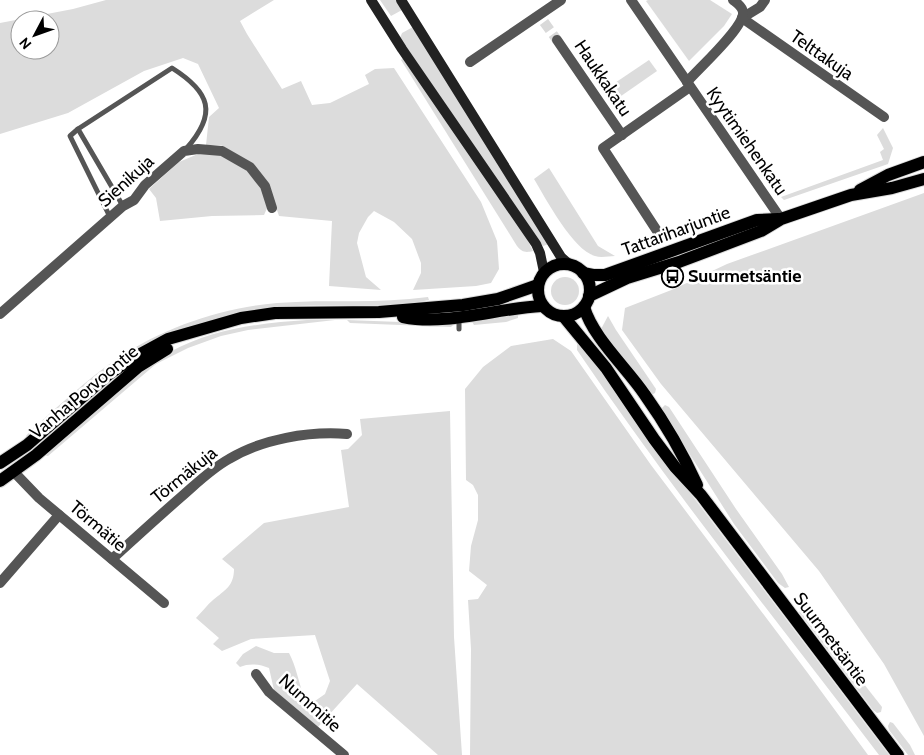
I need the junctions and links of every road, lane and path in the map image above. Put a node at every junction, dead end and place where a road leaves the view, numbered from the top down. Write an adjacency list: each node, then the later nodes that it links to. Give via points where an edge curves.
1 (371, 0): 24 (main road, via 536,244)
2 (401, 0): 23 (main road, via 561,257)
3 (561, 0): 9 (street, via 542,18)
4 (631, 0): 10 (street, Kyytimiehenkatu)
5 (733, 0): 7 (street, via 740,6)
6 (765, 0): 7 (street, Kyytimiehenkatu)
7 (742, 18): 10 (street, Kyytimiehenkatu); 11 (street, Telttakuja)
8 (557, 40): 13 (street, Haukkakatu)
9 (470, 62)
10 (689, 85): 13 (street); 21 (street, Kyytimiehenkatu)
11 (884, 117)
12 (78, 129): 14 (lane, via 172,68 190,79 205,99 205,118); 18 (lane); 20 (lane, via 70,136)
13 (622, 135): 22 (street, via 603,148)
14 (184, 151): 18 (street, Sienikuja, via 145,185 134,200); 19 (street, via 222,150 250,167 264,186)
15 (924, 162): 17 (main road, Tattariharjuntie, via 888,175)
16 (924, 179): 17 (main road, Tattariharjuntie)
17 (851, 195): 21 (main road, Tattariharjuntie)
18 (123, 206): 20 (street, Sienikuja)
19 (272, 208)
20 (110, 217): 30 (street, Sienikuja)
21 (781, 219): 25 (main road, Tattariharjuntie, via 757,220 605,275); 27 (main road, Tattariharjuntie, via 761,231 627,278)
22 (661, 237)
23 (570, 265): 24 (main road, via 553,266); 25 (main road)
24 (544, 272): 26 (main road)
25 (583, 272): 27 (main road, via 588,280)
26 (538, 285): 28 (main road); 29 (main road, Vanha Porvoontie, via 498,299 464,305)
27 (587, 301): 31 (main road, via 578,312); 37 (main road, Suurmetsäntie, via 591,326 660,418 686,460)
28 (542, 306): 29 (main road, Vanha Porvoontie, via 521,307 459,323); 31 (main road)
29 (379, 312): 32 (main road, Vanha Porvoontie, via 275,313 242,318)
30 (0, 314)
31 (564, 317): 37 (main road, Suurmetsäntie, via 606,368 654,439)
32 (192, 333): 34 (main road, Vanha Porvoontie, via 168,340 109,374 27,445); 35 (main road, Vanha Porvoontie, via 138,367)
33 (347, 434): 39 (street, Törmäkuja, via 328,433 274,441 229,458)
34 (0, 463)
35 (14, 472): 36 (main road, Vanha Porvoontie); 38 (street, Törmätie)
36 (0, 481)
37 (701, 495): 44 (main road, Suurmetsäntie)
38 (59, 515): 39 (street, Törmätie); 40 (street)
39 (112, 559): 41 (street, Törmätie)
40 (0, 583)
41 (164, 603)
42 (256, 674): 43 (street, Nummitie, via 269,692)
43 (344, 755)
44 (898, 755)

